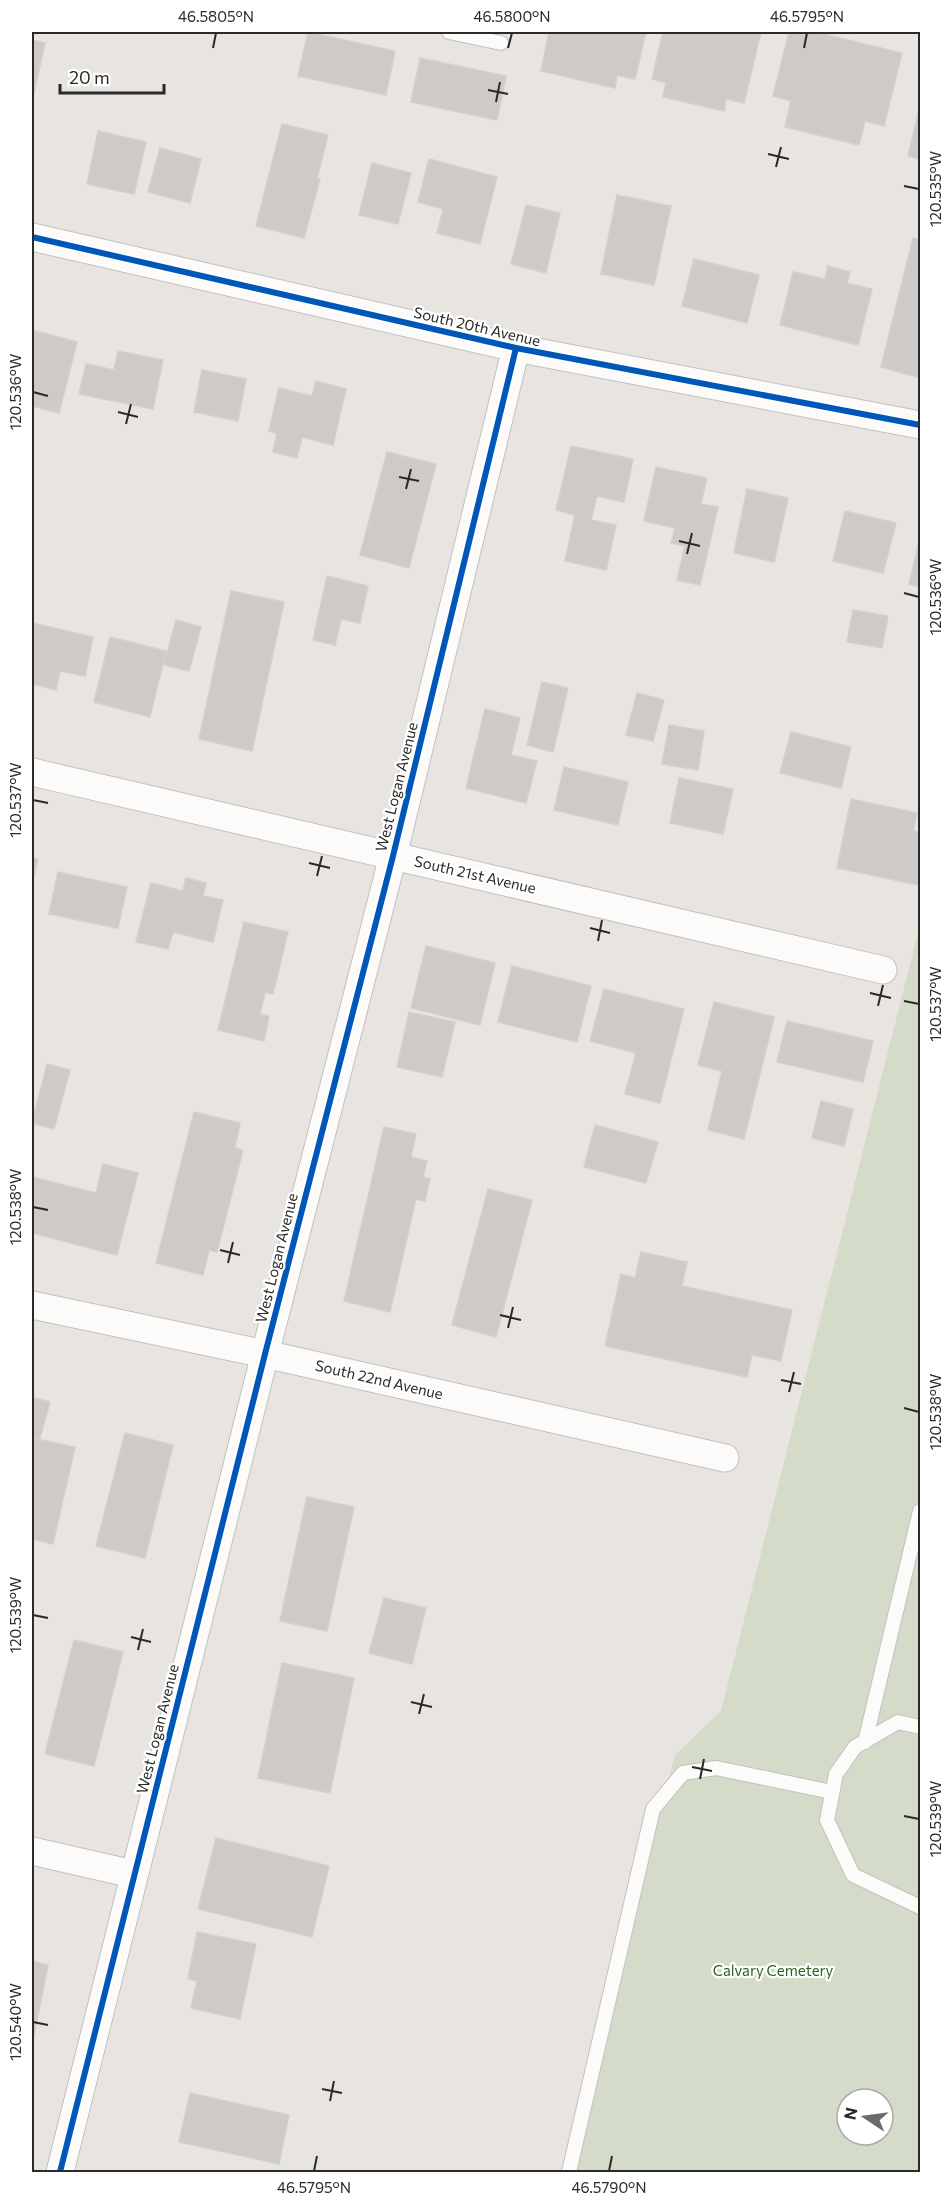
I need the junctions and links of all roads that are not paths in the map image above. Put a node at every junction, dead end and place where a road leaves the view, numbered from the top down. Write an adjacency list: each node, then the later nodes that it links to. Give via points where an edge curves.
1 (449, 32): 2 (lane)
2 (501, 44)
3 (32, 237): 4 (street, South 20th Avenue)
4 (516, 348): 5 (street, South 20th Avenue); 7 (street, West Logan Avenue)
5 (921, 425)
6 (32, 772): 7 (street, South 21st Avenue)
7 (393, 856): 8 (street, South 21st Avenue); 10 (street, West Logan Avenue)
8 (883, 970)
9 (32, 1305): 10 (street, South 22nd Avenue)
10 (265, 1354): 11 (street, South 22nd Avenue); 17 (street, West Logan Avenue)
11 (725, 1458)
12 (921, 1511): 14 (lane)
13 (921, 1727): 14 (lane, via 898,1722)
14 (865, 1742): 15 (lane, via 855,1747 836,1774)
15 (832, 1792): 18 (lane, via 827,1820 853,1875); 20 (lane, via 716,1768 682,1773 653,1809)
16 (32, 1851): 17 (street)
17 (133, 1874): 19 (street, West Logan Avenue)
18 (921, 1907)
19 (60, 2172)
20 (569, 2172)

